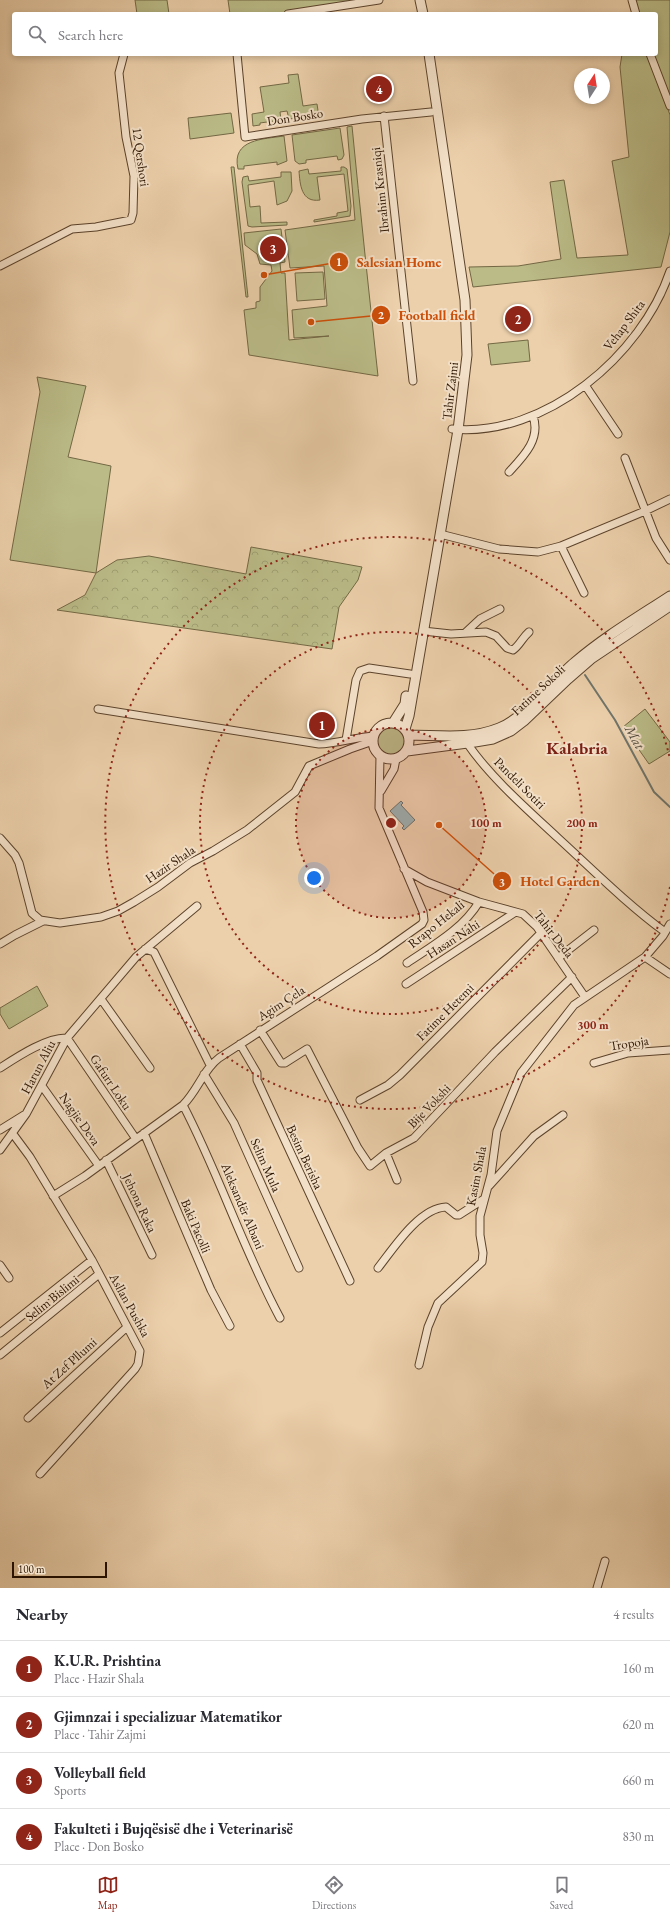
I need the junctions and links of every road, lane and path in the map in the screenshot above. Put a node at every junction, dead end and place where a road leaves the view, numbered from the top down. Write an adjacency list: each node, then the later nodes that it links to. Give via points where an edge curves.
1 (379, 0): 4 (street)
2 (419, 0): 5 (street); 6 (street)
3 (632, 0): 7 (street)
4 (301, 12)
5 (419, 12)
6 (422, 12)
7 (635, 12)
8 (123, 56): 16 (street, 12 Qershori, via 119,73 126,137 134,176 131,220 72,229)
9 (237, 56): 15 (street, Don Bosko, via 245,137)
10 (424, 56): 14 (street, Tahir Zajmi)
11 (429, 56): 23 (street, Tahir Zajmi, via 466,313 467,366)
12 (651, 56): 13 (street)
13 (670, 106)
14 (432, 112): 15 (street, Don Bosko); 23 (street, Tahir Zajmi, via 462,327 462,366)
15 (384, 116): 20 (street, Ibrahim Krasniqi)
16 (0, 266)
17 (670, 271): 18 (street, Vehap Shita)
18 (664, 288): 19 (street); 21 (street, Vehap Shita, via 635,335 610,364)
19 (670, 295)
20 (413, 381)
21 (585, 385): 22 (street, Vehap Shita, via 567,398); 24 (street)
22 (532, 416): 23 (street, Vehap Shita, via 485,428); 26 (street, via 536,429 533,441)
23 (455, 429): 29 (street, Tahir Zajmi); 39 (street, Tahir Zajmi)
24 (618, 434)
25 (625, 458): 28 (street)
26 (509, 472)
27 (670, 498): 28 (street)
28 (645, 511): 30 (street); 31 (street, via 656,538)
29 (440, 534): 30 (street, via 499,549 528,552); 36 (street, Tahir Zajmi)
30 (561, 546): 32 (street)
31 (670, 560)
32 (584, 593)
33 (670, 596): 42 (street, Fatime Sokoli, via 585,654 507,724 489,732 465,736 444,737)
34 (670, 606): 45 (street, Fatime Sokoli, via 590,660 517,727 498,737)
35 (500, 609): 38 (street, via 480,619)
36 (424, 631): 38 (street); 42 (street, Tahir Zajmi)
37 (529, 632): 38 (street, via 513,650 506,648 491,634)
38 (465, 633)
39 (410, 674): 41 (street, Tahir Zajmi, via 404,704); 44 (street, via 368,668 360,672 356,680)
40 (98, 709): 44 (street, via 319,744)
41 (393, 723): 42 (street); 43 (street, via 381,726)
42 (406, 732): 46 (street, via 409,743)
43 (374, 739): 44 (street); 47 (street, via 375,750); 55 (street, Hazir Shala, via 309,766 295,792 247,830 190,863 129,905 101,917 80,921)
44 (346, 740)
45 (467, 743): 46 (street, Fatime Sokoli); 59 (street, Pandeli Sotiri, via 479,760 535,816)
46 (407, 751): 48 (street)
47 (380, 756): 48 (street); 49 (street, Agim Çela)
48 (396, 759): 49 (street, via 394,769)
49 (380, 795): 51 (street, Agim Çela, via 379,808)
50 (0, 838): 55 (street, via 20,863 32,913)
51 (403, 868): 52 (street, Tahir Deda, via 427,882); 71 (street, Agim Çela, via 423,912 422,924 377,956)
52 (479, 902): 54 (street, Tahir Deda); 65 (street, Rrapo Hekali, via 458,925)
53 (197, 906): 62 (street, Harun Aliu)
54 (514, 913): 58 (street, Tahir Deda, via 523,914); 68 (street, Hasan Nahi)
55 (43, 921): 61 (street)
56 (670, 924): 59 (street, Kasim Shala)
57 (594, 930): 64 (street)
58 (541, 933): 64 (street, Tahir Deda); 81 (street, Fatime Hetemi, via 400,1075 388,1085)
59 (664, 934): 60 (street, Pandeli Sotiri); 63 (street, Kasim Shala)
60 (670, 940)
61 (0, 944)
62 (145, 949): 70 (street, Harun Aliu); 76 (street, via 154,952)
63 (644, 957): 66 (street); 69 (street, Kasim Shala)
64 (558, 958): 67 (street, Tahir Deda)
65 (407, 963)
66 (670, 974)
67 (572, 977): 69 (street, Tahir Deda); 90 (street, Bije Vokshi, via 495,1052 414,1138)
68 (406, 984)
69 (585, 997): 94 (street, Kasim Shala, via 574,1005 528,1063 518,1080 497,1131)
70 (101, 999): 72 (street, Harun Aliu); 78 (street)
71 (260, 1030): 73 (street, Agim Çela); 90 (street, Bije Vokshi, via 283,1064 307,1049 358,1148 370,1166)
72 (67, 1038): 77 (street, via 58,1038 42,1045); 80 (street, Harun Aliu); 88 (street, Gafurr Loku)
73 (240, 1044): 76 (street, Agim Çela); 104 (street, Besim Berisha, via 257,1073 256,1080)
74 (670, 1050): 75 (street, Tropoja, via 628,1053)
75 (594, 1063)
76 (210, 1065): 79 (street, Agim Çela)
77 (0, 1068)
78 (150, 1068)
79 (204, 1074): 82 (street, Agim Çela, via 195,1092); 100 (street, Selim Mula, via 234,1123)
80 (42, 1086): 83 (street, Harun Aliu); 92 (street, Nagjie Deva)
81 (360, 1100)
82 (183, 1104): 86 (street, Agim Çela); 105 (street, Aleksandër Albani, via 210,1158)
83 (26, 1114): 85 (street); 87 (street, Harun Aliu)
84 (563, 1115): 94 (street, via 534,1136)
85 (0, 1130)
86 (144, 1133): 88 (street, Agim Çela); 106 (street, Baki Pacolli, via 211,1290)
87 (13, 1134): 89 (street, Harun Aliu); 95 (street, Asllan Pushka)
88 (136, 1139): 91 (street, Agim Çela)
89 (0, 1150)
90 (386, 1153): 93 (street)
91 (106, 1160): 92 (street, Agim Çela); 97 (street, Jehona Raka)
92 (99, 1166): 95 (street, Agim Çela)
93 (398, 1180)
94 (489, 1186): 96 (street, Kasim Shala)
95 (53, 1196): 98 (street, Asllan Pushka)
96 (484, 1199): 101 (street, via 460,1215 446,1207 430,1211 405,1234); 110 (street, Kasim Shala, via 479,1225 482,1262 438,1303 428,1327)
97 (152, 1256)
98 (92, 1260): 102 (street, Asllan Pushka); 108 (street)
99 (0, 1265): 103 (street)
100 (299, 1268)
101 (378, 1268)
102 (99, 1274): 107 (street, Asllan Pushka); 109 (street, Selim Bislimi)
103 (9, 1278)
104 (350, 1281)
105 (280, 1318)
106 (230, 1326)
107 (127, 1327): 111 (street, At Zef Pllumi); 112 (street, Asllan Pushka, via 140,1351 138,1364)
108 (0, 1333)
109 (0, 1355)
110 (419, 1365)
111 (28, 1418)
112 (40, 1474)
113 (605, 1561): 114 (street)
114 (597, 1588)

